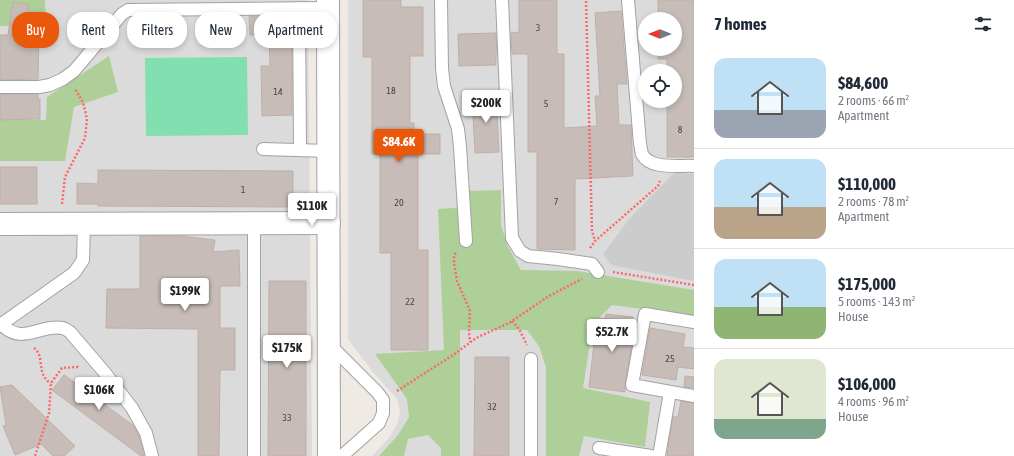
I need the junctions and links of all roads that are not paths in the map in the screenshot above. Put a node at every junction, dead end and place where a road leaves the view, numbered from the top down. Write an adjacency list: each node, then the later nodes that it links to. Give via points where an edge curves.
1 (441, 0): 15 (lane, via 442,68 444,86 458,129)
2 (502, 0): 16 (lane, via 512,238 520,251 528,256 592,264)
3 (628, 0): 10 (lane, via 640,144 643,154 650,162 658,165)
4 (328, 4): 5 (lane); 9 (street)
5 (300, 8): 6 (lane, via 128,10 67,76 50,85 38,87); 8 (lane)
6 (0, 87)
7 (263, 149): 8 (lane)
8 (300, 150): 9 (lane)
9 (328, 151): 11 (street)
10 (694, 166)
11 (329, 223): 14 (street); 19 (street)
12 (0, 224): 13 (street)
13 (84, 224): 14 (street); 18 (lane, via 83,260 74,273)
14 (254, 224): 25 (lane)
15 (466, 241)
16 (598, 272)
17 (694, 322): 21 (lane, via 645,314 632,385)
18 (1, 325): 24 (lane, via 18,334 52,328 63,328 70,332 132,408 146,433)
19 (329, 344): 26 (street); 27 (lane, via 383,400 383,413 379,423)
20 (531, 359): 28 (lane)
21 (670, 392): 22 (lane); 30 (lane)
22 (694, 396)
23 (599, 448): 29 (lane)
24 (152, 456)
25 (254, 456)
26 (330, 456)
27 (342, 456)
28 (531, 456)
29 (651, 456)
30 (659, 456)

